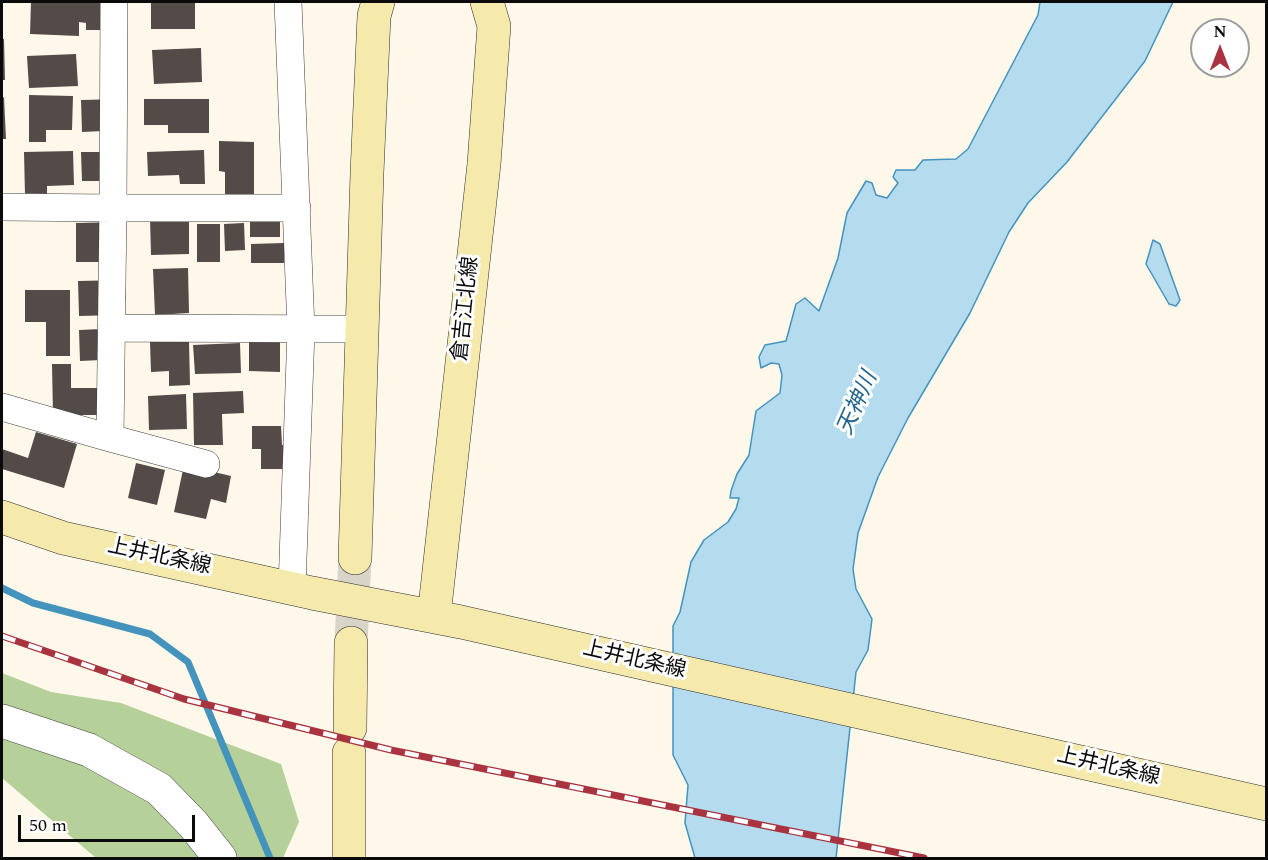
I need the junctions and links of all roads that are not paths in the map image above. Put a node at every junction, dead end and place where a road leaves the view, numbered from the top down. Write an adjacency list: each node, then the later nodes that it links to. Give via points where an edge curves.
1 (114, 2): 6 (street)
2 (288, 2): 7 (street)
3 (378, 2): 9 (main road)
4 (487, 2): 17 (main road, 倉吉江北線, via 494,26)
5 (2, 207): 6 (street)
6 (113, 208): 7 (street); 8 (street)
7 (297, 208): 10 (street)
8 (111, 328): 10 (street); 12 (street)
9 (361, 329): 10 (street); 15 (main road)
10 (301, 330): 16 (street)
11 (2, 407): 12 (street)
12 (110, 438): 13 (street)
13 (206, 464)
14 (2, 517): 16 (main road, 上井北条線, via 63,537)
15 (355, 558)
16 (292, 588): 17 (main road, 上井北条線)
17 (447, 619): 20 (main road, 上井北条線)
18 (351, 643): 22 (main road)
19 (2, 721): 21 (street, via 89,750 159,789)
20 (1266, 804)
21 (220, 858)
22 (349, 858)

